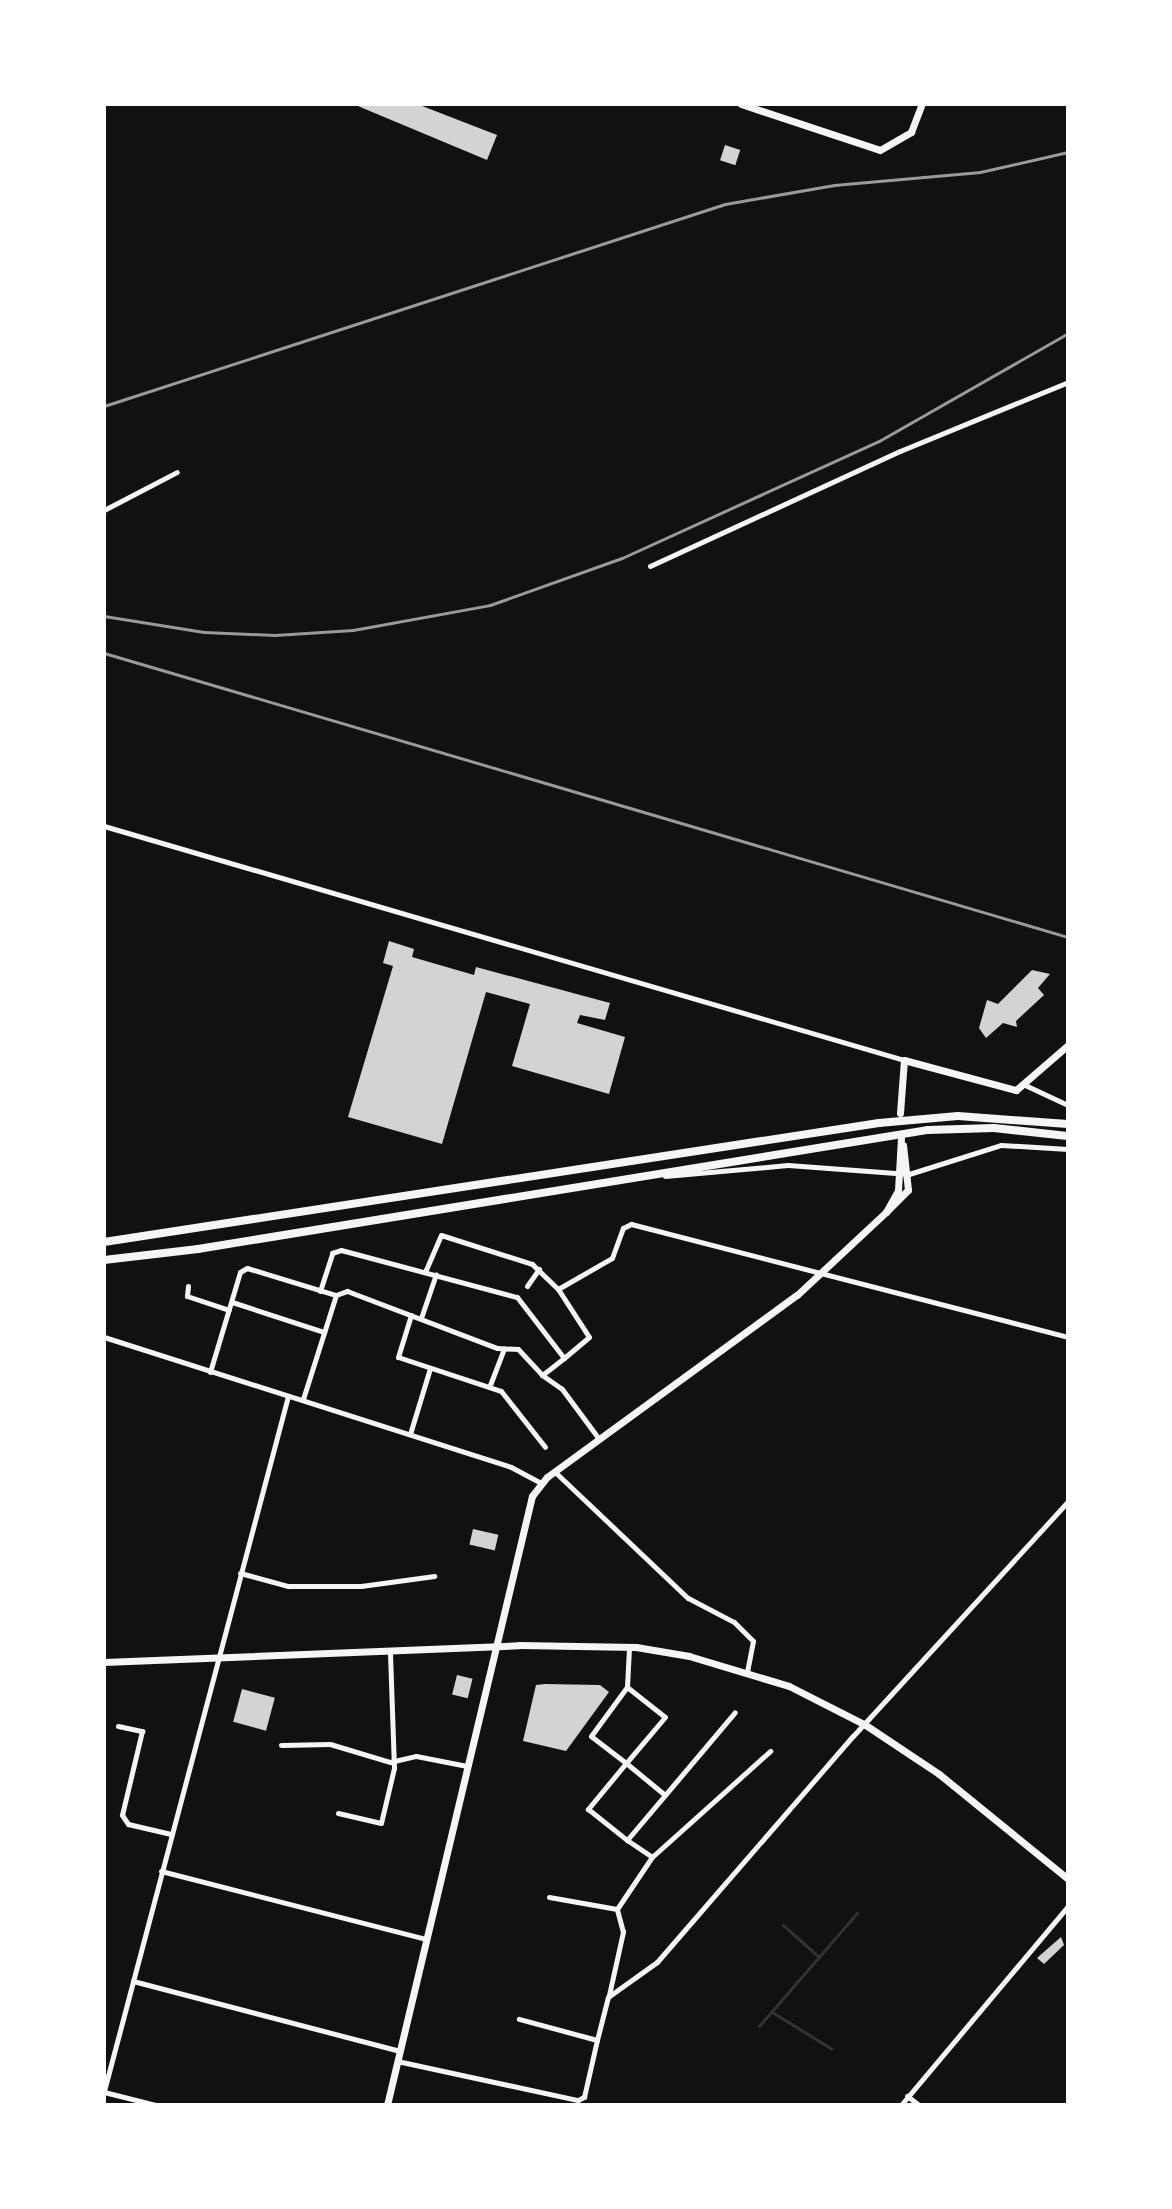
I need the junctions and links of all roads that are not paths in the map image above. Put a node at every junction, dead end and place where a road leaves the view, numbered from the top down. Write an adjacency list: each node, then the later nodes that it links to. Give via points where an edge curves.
1 (741, 104): 2 (street, via 880,150 904,139)
2 (922, 104)
3 (1068, 382): 6 (street, via 933,436)
4 (177, 472): 5 (street)
5 (104, 510)
6 (650, 566)
7 (104, 826): 9 (street)
8 (1068, 1045): 10 (street)
9 (904, 1060): 10 (street, via 1016,1090); 12 (street)
10 (1027, 1086): 11 (street, via 1045,1099)
11 (1068, 1105)
12 (900, 1117): 13 (main road); 20 (main road)
13 (1068, 1124)
14 (1068, 1136): 17 (main road, via 994,1128 901,1133)
15 (1068, 1149): 16 (street, via 1001,1145)
16 (909, 1174): 18 (street); 18 (street, via 901,1138); 19 (street, via 907,1195)
17 (644, 1175): 18 (street, via 788,1165); 21 (main road)
18 (897, 1175): 19 (street, via 897,1195)
19 (886, 1212): 25 (street)
20 (104, 1242)
21 (104, 1260)
22 (539, 1269): 23 (street, via 441,1235); 27 (street); 28 (street)
23 (425, 1272): 24 (street); 29 (street, via 341,1250 332,1253)
24 (436, 1274): 34 (street); 39 (street, via 520,1295)
25 (819, 1275): 28 (street, via 626,1224 612,1258); 37 (street); 47 (street)
26 (188, 1286): 32 (street, via 187,1296)
27 (527, 1286)
28 (558, 1289): 39 (street, via 589,1337)
29 (320, 1291): 30 (street); 31 (street, via 243,1268)
30 (336, 1295): 33 (street, via 347,1291); 35 (street)
31 (232, 1302): 32 (street); 35 (street)
32 (230, 1310): 41 (street)
33 (411, 1315): 34 (street); 40 (street, via 398,1357)
34 (421, 1318): 38 (street)
35 (324, 1332): 45 (street)
36 (104, 1337): 41 (street)
37 (1068, 1337)
38 (504, 1349): 42 (street, via 518,1349); 43 (street)
39 (564, 1358): 42 (street)
40 (430, 1368): 43 (street); 46 (street)
41 (210, 1372): 44 (street)
42 (542, 1375): 47 (street, via 562,1389)
43 (490, 1385): 48 (street, via 501,1391)
44 (288, 1396): 45 (street); 52 (street)
45 (303, 1399): 46 (street)
46 (410, 1434): 50 (street, via 527,1473)
47 (599, 1439): 49 (street)
48 (545, 1447)
49 (554, 1472): 50 (street); 59 (street, via 688,1598 734,1622 753,1641)
50 (541, 1483): 54 (street, via 528,1506)
51 (1068, 1501): 62 (street)
52 (240, 1573): 53 (street, via 288,1586 361,1586); 57 (street)
53 (434, 1576)
54 (495, 1646): 55 (street); 56 (street); 68 (street)
55 (629, 1647): 59 (street); 60 (street)
56 (390, 1651): 57 (street); 66 (street, via 395,1713)
57 (219, 1659): 58 (street); 71 (street)
58 (104, 1662)
59 (747, 1671): 62 (street, via 809,1694)
60 (627, 1687): 67 (street, via 591,1736); 67 (street, via 665,1717)
61 (735, 1712): 69 (street)
62 (864, 1724): 75 (street, via 939,1774); 81 (street, via 657,1962)
63 (118, 1726): 71 (street, via 142,1731 122,1815 128,1824)
64 (281, 1745): 66 (street, via 330,1744)
65 (770, 1751): 73 (street)
66 (390, 1762): 68 (street, via 416,1756); 70 (street, via 394,1768 381,1823)
67 (626, 1763): 69 (street); 72 (street, via 588,1809)
68 (467, 1766): 79 (street)
69 (665, 1795): 72 (street)
70 (338, 1813)
71 (171, 1834): 74 (street)
72 (627, 1840): 73 (street)
73 (652, 1857): 78 (street)
74 (161, 1871): 79 (street); 80 (street)
75 (1068, 1879)
76 (549, 1897): 78 (street)
77 (1068, 1906): 87 (street)
78 (617, 1909): 81 (street, via 623,1932)
79 (426, 1939): 84 (street)
80 (133, 1981): 84 (street); 86 (street)
81 (608, 1997): 83 (street)
82 (519, 2019): 83 (street)
83 (597, 2040): 85 (street, via 586,2092 578,2100)
84 (399, 2051): 85 (street)
85 (397, 2061): 89 (street)
86 (104, 2091): 88 (street)
87 (907, 2096): 90 (street); 91 (street)
88 (156, 2105)
89 (387, 2105)
90 (901, 2105)
91 (919, 2105)

